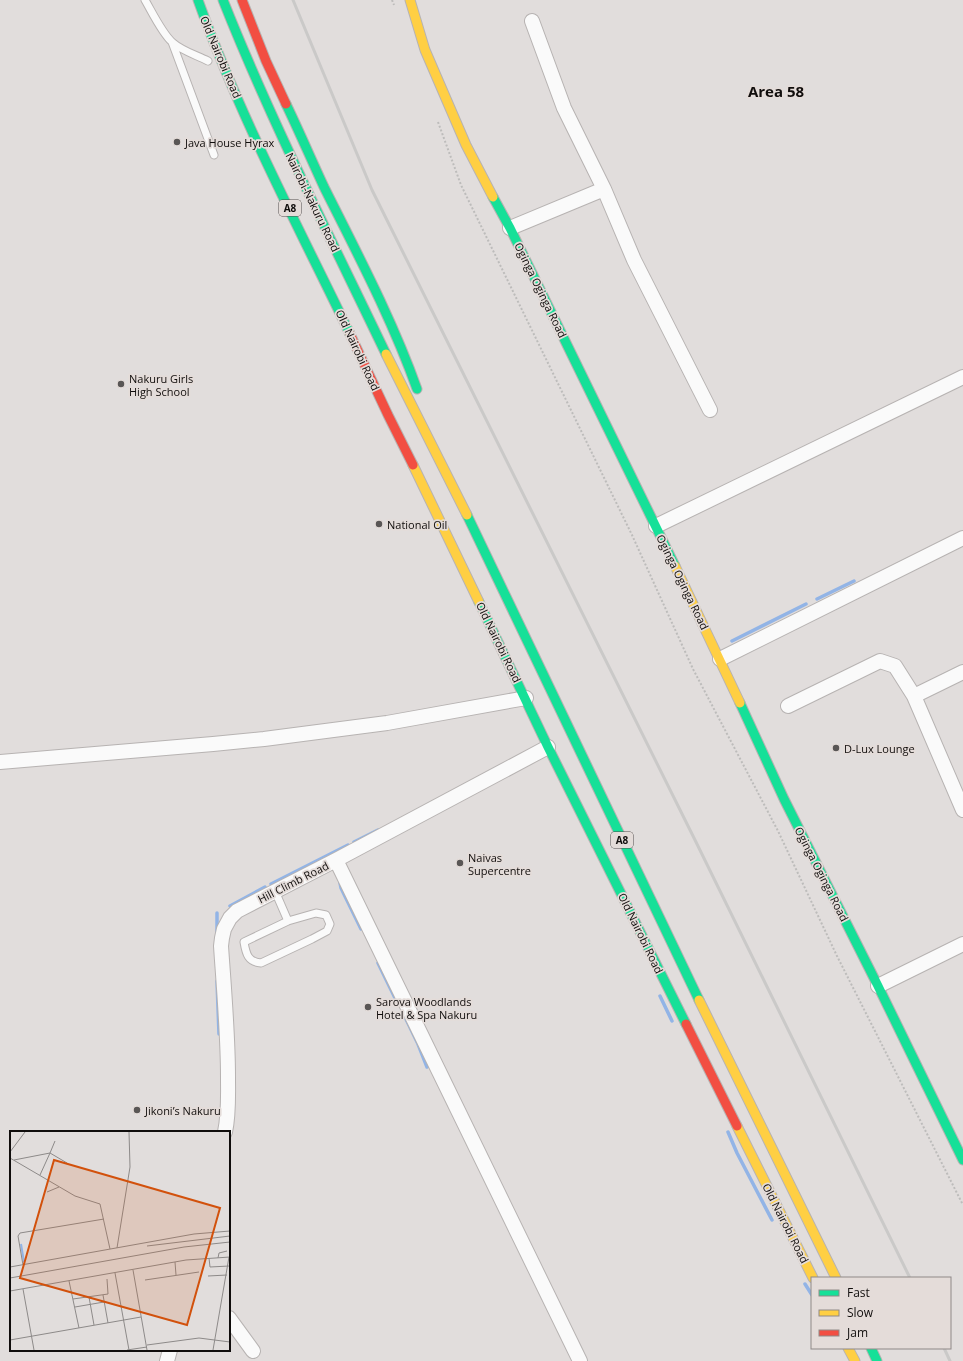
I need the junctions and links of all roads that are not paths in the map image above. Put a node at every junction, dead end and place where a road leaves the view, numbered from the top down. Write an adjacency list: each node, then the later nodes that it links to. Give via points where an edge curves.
1 (146, 0): 7 (lane)
2 (198, 0): 20 (main road, Old Nairobi Road / A8, via 256,140)
3 (223, 0): 15 (main road, Nairobi-Nakuru Road / A8, via 283,139)
4 (242, 0): 14 (main road, via 266,61 361,260)
5 (410, 0): 12 (main road, Oginga Oginga Road, via 425,50 466,145)
6 (532, 21): 11 (street, via 564,108)
7 (172, 42): 9 (lane); 10 (lane)
8 (203, 47): 9 (main road)
9 (210, 64)
10 (214, 155)
11 (604, 189): 12 (street); 16 (street, via 634,260)
12 (510, 228): 21 (main road, Oginga Oginga Road)
13 (963, 377): 21 (street)
14 (419, 394)
15 (409, 401): 19 (main road, Old Nairobi Road / A8)
16 (710, 410)
17 (428, 416): 19 (main road)
18 (392, 443): 20 (main road)
19 (446, 470): 39 (main road, Old Nairobi Road / A8, via 690,982)
20 (422, 482): 26 (main road, Old Nairobi Road / A8)
21 (656, 526): 23 (main road, Oginga Oginga Road)
22 (963, 538): 23 (street)
23 (720, 659): 35 (main road, Oginga Oginga Road, via 784,799)
24 (962, 675): 25 (street)
25 (914, 696): 27 (street, via 895,666 880,661); 30 (street)
26 (526, 698): 28 (main road, Old Nairobi Road / A8); 29 (street, via 387,723 257,739)
27 (788, 706)
28 (548, 747): 31 (street, Hill Climb Road); 38 (main road, Old Nairobi Road / A8)
29 (0, 762)
30 (962, 804)
31 (336, 860): 32 (street, Hill Climb Road); 46 (street)
32 (275, 891): 33 (lane); 36 (street, Hill Climb Road, via 237,911 230,918 222,938 228,1070 228,1113)
33 (288, 921): 33 (lane, via 244,942 248,958 261,964 327,931 330,924 326,915 316,913)
34 (963, 944): 35 (street)
35 (878, 986): 37 (main road, Oginga Oginga Road)
36 (225, 1131)
37 (963, 1160)
38 (813, 1277)
39 (836, 1277)
40 (230, 1319): 44 (street)
41 (849, 1349): 47 (main road)
42 (871, 1349): 48 (main road)
43 (170, 1351): 45 (street)
44 (253, 1351)
45 (167, 1361)
46 (580, 1361)
47 (855, 1361)
48 (877, 1361)

